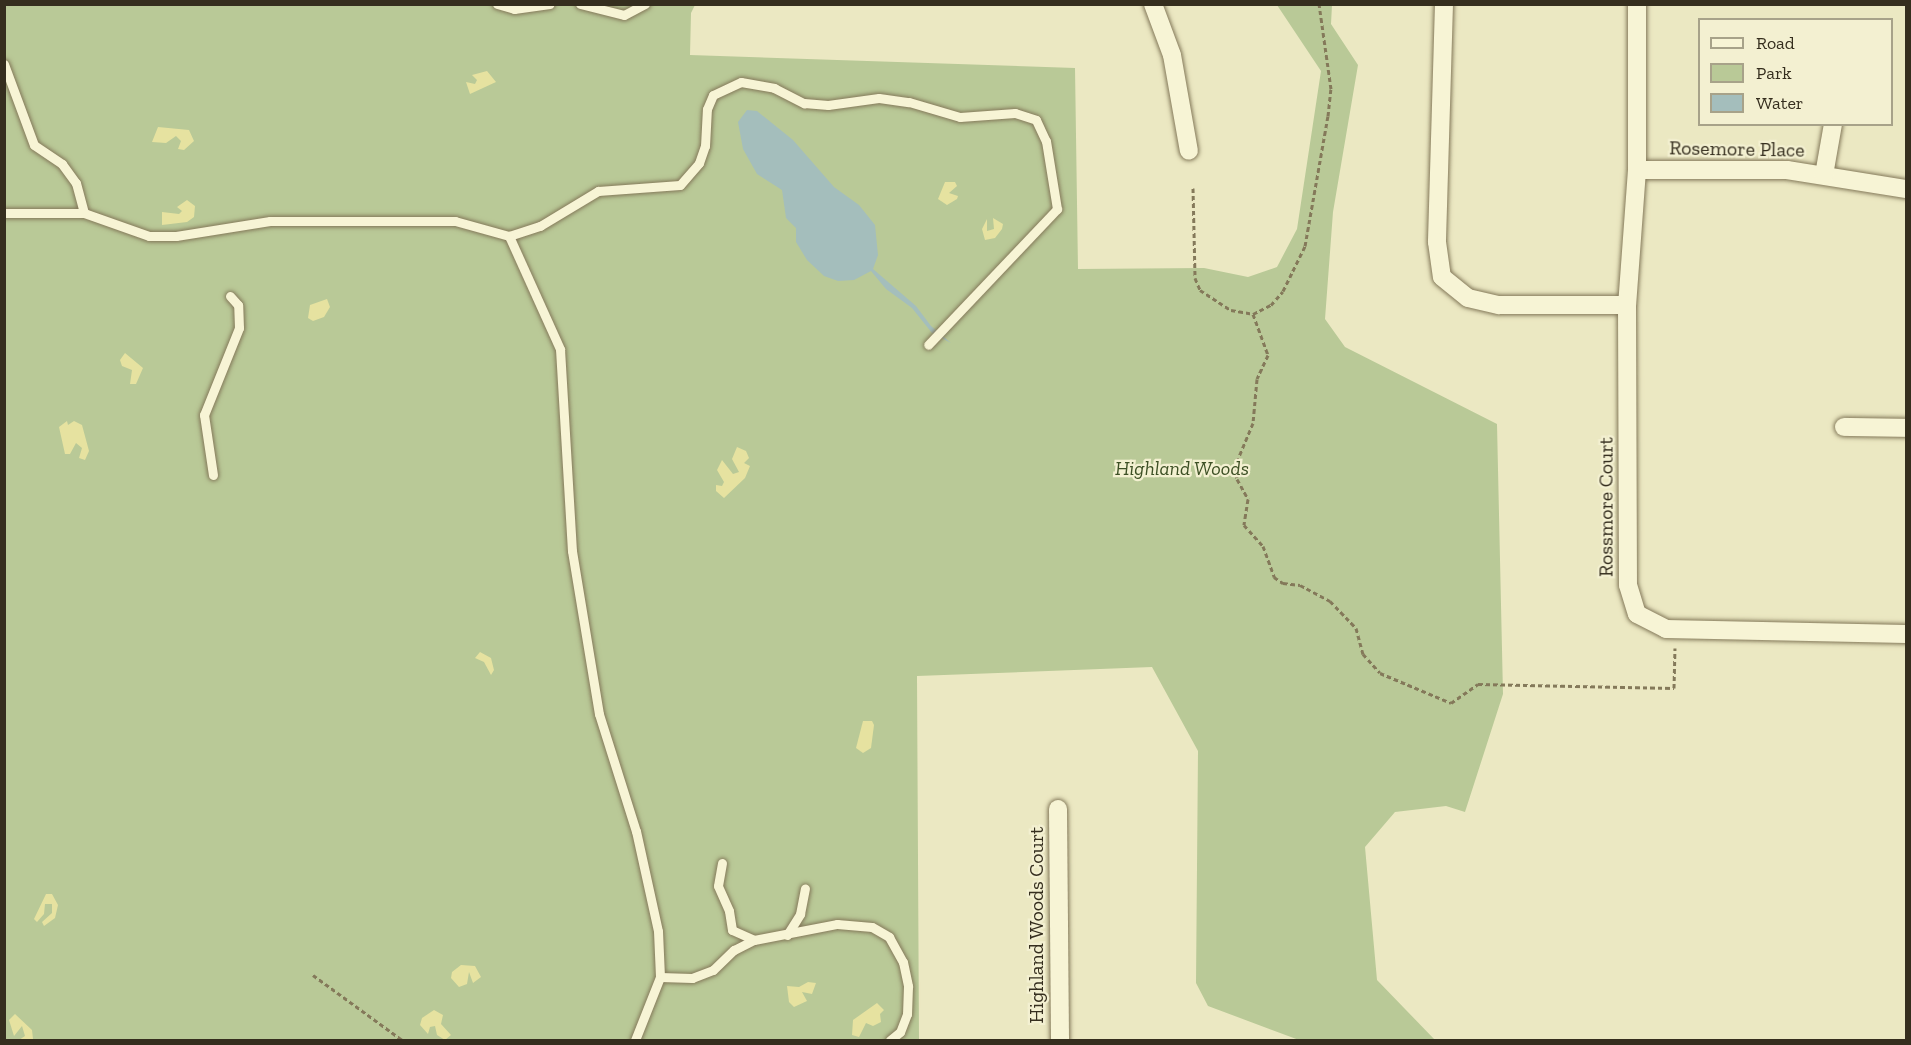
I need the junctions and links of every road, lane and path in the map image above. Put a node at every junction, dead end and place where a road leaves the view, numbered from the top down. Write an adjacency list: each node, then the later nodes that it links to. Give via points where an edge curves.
1 (497, 4): 2 (lane, via 514,9)
2 (550, 4)
3 (580, 4): 4 (lane, via 624,15)
4 (645, 4)
5 (1153, 4): 11 (street, via 1172,55)
6 (1318, 4): 21 (path, via 1331,89 1305,246 1283,291 1270,305)
7 (1444, 4): 20 (street, via 1437,242 1442,277 1468,298 1499,305)
8 (1637, 4): 12 (street, Rossmore Court)
9 (4, 64): 17 (lane, via 34,145 62,164 76,183)
10 (1833, 126): 13 (street)
11 (1189, 151)
12 (1637, 170): 13 (street, Rosemore Place, via 1787,170); 20 (street, Rossmore Court)
13 (1824, 175): 15 (street, Rosemore Place)
14 (1193, 188): 21 (path, via 1195,278 1200,290 1231,310)
15 (1906, 189)
16 (4, 213): 17 (lane)
17 (84, 213): 18 (lane, via 149,236 176,236 270,221 455,221)
18 (509, 237): 22 (lane, via 540,226 598,190 680,185 699,163 705,146 707,109 713,95 741,82 774,88 804,103 828,105 879,98 960,117 1016,113 1036,120 1046,141 1057,209); 34 (lane, via 560,349 572,551 599,714 636,831 658,931)
19 (230, 296): 25 (lane, via 238,305 239,328 204,415)
20 (1627, 304): 26 (street, Rossmore Court, via 1628,585 1637,614 1666,629)
21 (1253, 314): 27 (path, via 1268,355 1257,380 1253,423 1235,466 1248,499 1244,525 1263,546 1274,577 1330,601 1356,628 1363,654 1380,673 1451,703 1478,684 1674,688)
22 (928, 345)
23 (1844, 428): 24 (street)
24 (1906, 428)
25 (213, 475)
26 (1906, 634)
27 (1675, 648)
28 (1058, 809): 38 (street, Highland Woods Court)
29 (722, 863): 32 (lane, via 718,886 732,930)
30 (805, 888): 31 (lane, via 800,914)
31 (787, 935): 32 (lane); 37 (lane, via 837,924 872,927 889,937 903,962 908,986 907,1014 900,1032)
32 (754, 939): 34 (lane, via 734,950 713,970 692,978)
33 (313, 975): 35 (path)
34 (660, 976): 36 (lane)
35 (402, 1041)
36 (635, 1041)
37 (890, 1041)
38 (1060, 1041)

